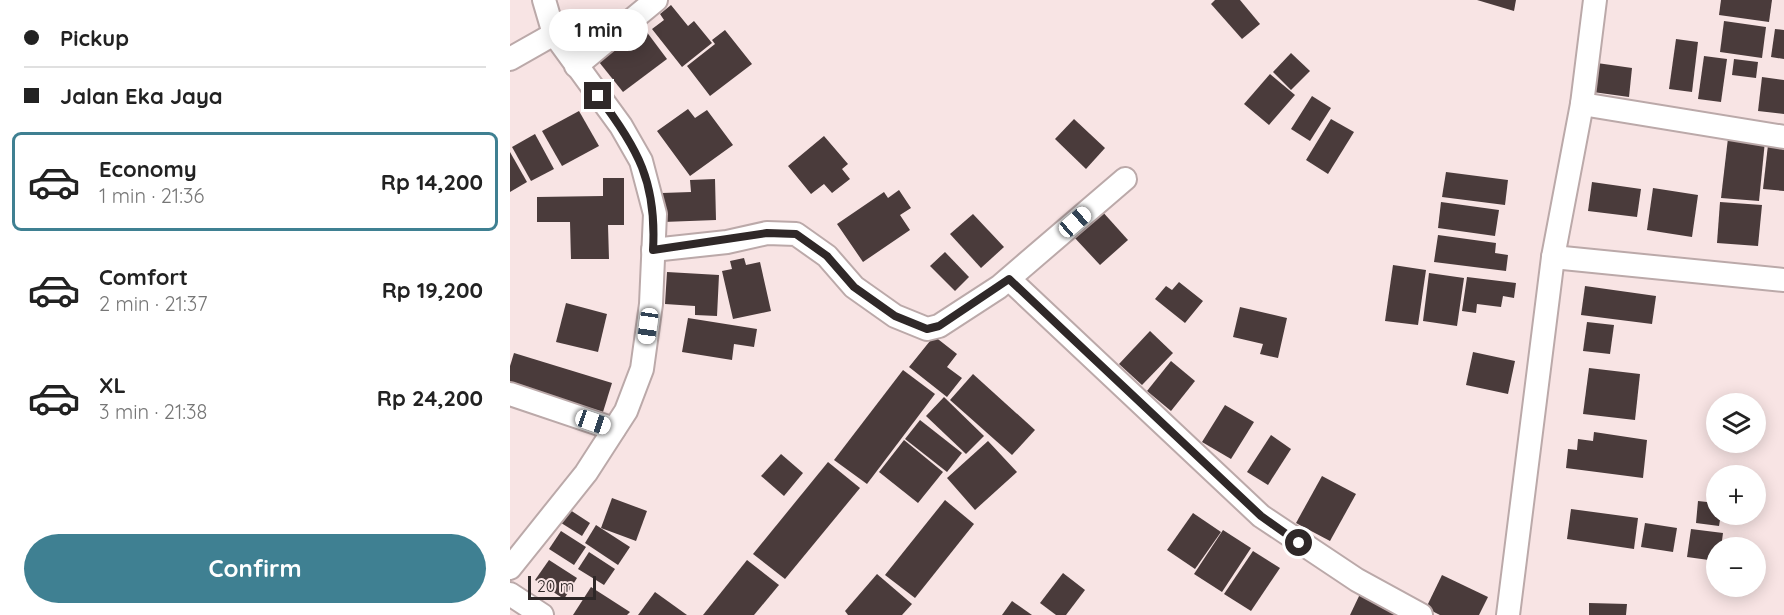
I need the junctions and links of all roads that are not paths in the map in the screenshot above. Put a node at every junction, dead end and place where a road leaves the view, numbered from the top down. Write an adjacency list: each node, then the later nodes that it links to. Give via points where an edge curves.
1 (544, 0): 4 (street)
2 (656, 0): 6 (street)
3 (1595, 0): 7 (street)
4 (554, 34): 5 (street); 6 (street)
5 (510, 59)
6 (576, 66): 10 (street, via 621,126 641,161 655,214)
7 (1582, 104): 8 (street); 11 (street)
8 (1784, 137)
9 (1125, 179): 12 (street)
10 (653, 250): 12 (street, via 767,233 796,234 827,256 854,287 895,316 927,329 939,326); 15 (street, via 642,369 626,411)
11 (1553, 257): 13 (street); 20 (street)
12 (1009, 279): 19 (street, via 1261,516 1357,580)
13 (1784, 280)
14 (510, 394): 15 (street)
15 (614, 429): 16 (street, via 586,473)
16 (510, 568)
17 (510, 594): 18 (street)
18 (542, 615)
19 (1421, 615)
20 (1508, 615)

